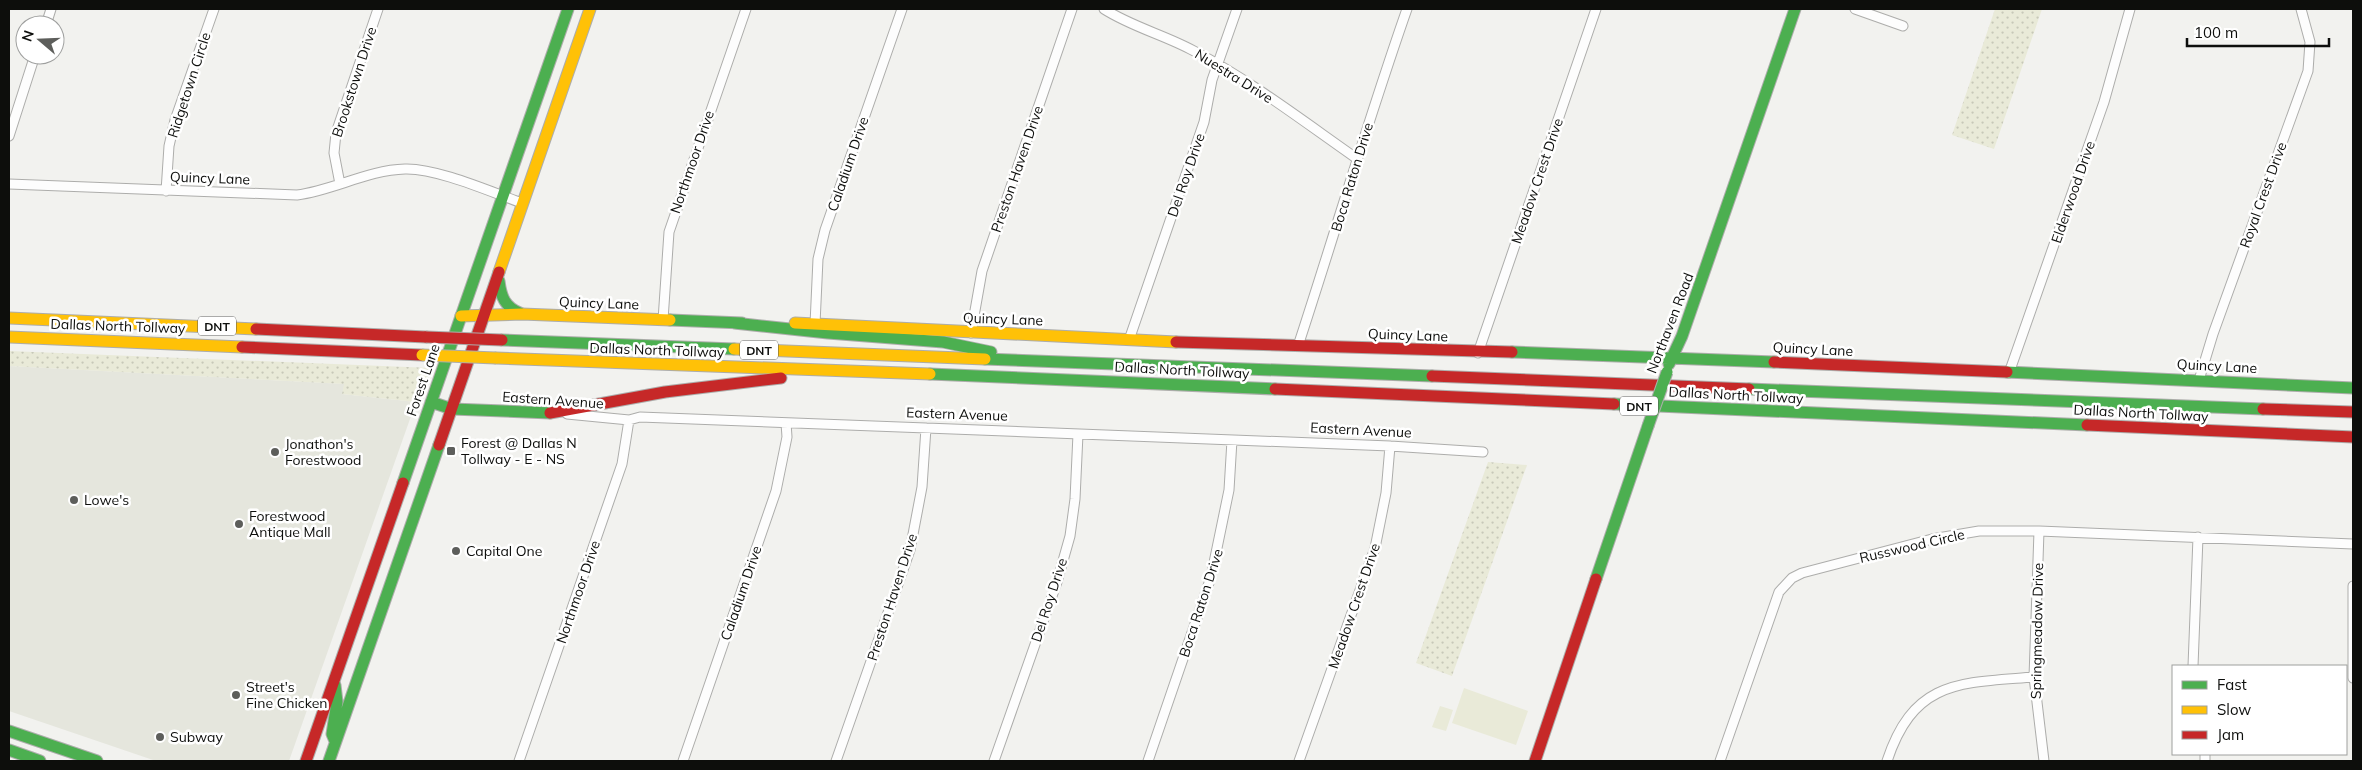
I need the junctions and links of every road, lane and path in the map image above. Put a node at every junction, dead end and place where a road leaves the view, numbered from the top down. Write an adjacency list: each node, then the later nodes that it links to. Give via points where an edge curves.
1 (214, 9): 25 (street, Ridgetown Circle, via 175,120 169,146)
2 (378, 9): 24 (street, Brookstown Drive, via 336,133 334,153)
3 (568, 9): 19 (main road, Forest Lane)
4 (590, 9): 20 (main road)
5 (746, 9): 33 (street, Northmoor Drive, via 669,232)
6 (902, 9): 35 (street, Caladium Drive, via 825,230 818,259)
7 (1072, 9): 36 (street, Preston Haven Drive, via 982,271)
8 (1104, 9): 17 (street, Nuestra Drive)
9 (1237, 9): 17 (street, Del Roy Drive)
10 (1407, 9): 22 (street, Boca Raton Drive)
11 (1596, 9): 40 (street, Meadow Crest Drive)
12 (1795, 9): 41 (main road, Northaven Road)
13 (1856, 9): 16 (street)
14 (2130, 9): 44 (street, Elderwood Drive, via 2104,102)
15 (2301, 9): 45 (street, Royal Crest Drive, via 2310,42 2308,71)
16 (1903, 26)
17 (1219, 64): 22 (street, Nuestra Drive); 38 (street, Del Roy Drive, via 1212,80 1204,122)
18 (32, 65): 21 (street)
19 (546, 72): 20 (main road); 26 (main road, Forest Lane)
20 (566, 79): 27 (main road)
21 (9, 136)
22 (1356, 158): 39 (street, Boca Raton Drive, via 1350,188)
23 (9, 184): 25 (street, Quincy Lane)
24 (340, 184): 25 (street, Quincy Lane, via 297,195); 26 (street, Quincy Lane, via 406,169 425,171)
25 (166, 192)
26 (502, 196): 27 (street, Quincy Lane); 31 (main road, Forest Lane)
27 (522, 204): 28 (main road)
28 (498, 277): 29 (main road, via 501,299 509,309); 30 (main road)
29 (522, 314): 30 (main road, Quincy Lane); 33 (main road, Quincy Lane)
30 (485, 315): 31 (main road, Quincy Lane); 48 (main road)
31 (461, 316): 47 (main road, Forest Lane)
32 (9, 318): 42 (main road, Dallas North Tollway / DNT, bridge)
33 (663, 320): 34 (main road, Quincy Lane)
34 (734, 323): 35 (main road, Quincy Lane); 42 (main road, via 974,347)
35 (815, 324): 36 (main road, Quincy Lane)
36 (971, 333): 38 (main road, Quincy Lane)
37 (9, 337): 43 (main road, Dallas North Tollway / DNT, bridge)
38 (1129, 340): 39 (main road, Quincy Lane)
39 (1298, 346): 40 (main road, Quincy Lane)
40 (1478, 352): 41 (main road, Quincy Lane)
41 (1672, 357): 44 (main road, Quincy Lane); 82 (main road, Northaven Road, bridge)
42 (1015, 359): 49 (main road, Dallas North Tollway / DNT)
43 (838, 372): 50 (main road, via 734,382 597,402); 55 (main road, Dallas North Tollway / DNT)
44 (2009, 373): 45 (main road, Quincy Lane)
45 (2199, 380): 46 (main road, Quincy Lane)
46 (2353, 388)
47 (431, 402): 48 (main road, Eastern Avenue); 63 (main road, Forest Lane)
48 (452, 409): 50 (main road, Eastern Avenue); 64 (main road)
49 (2353, 412)
50 (550, 413): 51 (street, Eastern Avenue)
51 (630, 420): 52 (street, Eastern Avenue, via 640,417); 76 (street, Northmoor Drive, via 622,464)
52 (786, 423): 53 (street, Eastern Avenue); 77 (street, Caladium Drive, via 788,437 776,490)
53 (926, 428): 54 (street, Eastern Avenue); 78 (street, Preston Haven Drive, via 922,487 910,550)
54 (1078, 434): 56 (street, Eastern Avenue); 79 (street, Del Roy Drive, via 1070,536)
55 (2353, 438)
56 (1232, 440): 57 (street, Eastern Avenue); 80 (street, Boca Raton Drive, via 1222,536)
57 (1390, 446): 58 (street, Eastern Avenue); 81 (street, Meadow Crest Drive, via 1386,493 1375,548)
58 (1483, 452)
59 (2040, 531): 60 (street, Russwood Circle); 66 (street, Springmeadow Drive); 83 (street, Russwood Circle, via 1978,531 1932,539 1792,578 1779,592)
60 (2198, 537): 61 (street, Russwood Circle); 65 (street)
61 (2353, 544)
62 (2353, 586): 67 (street)
63 (350, 633): 64 (main road); 68 (main road, Forest Lane)
64 (372, 641): 70 (main road)
65 (2193, 665)
66 (2034, 677): 84 (street, via 1962,683 1935,694 1900,728); 85 (street, Springmeadow Drive)
67 (2353, 678)
68 (334, 680): 70 (main road, via 337,702 332,734); 74 (main road, Forest Lane)
69 (12, 732): 71 (main road); 73 (main road)
70 (336, 742): 75 (main road)
71 (9, 751): 72 (main road)
72 (40, 761)
73 (97, 761)
74 (306, 761)
75 (329, 761)
76 (519, 761)
77 (683, 761)
78 (836, 761)
79 (994, 761)
80 (1148, 761)
81 (1299, 761)
82 (1535, 761)
83 (1720, 761)
84 (1887, 761)
85 (2044, 761)

